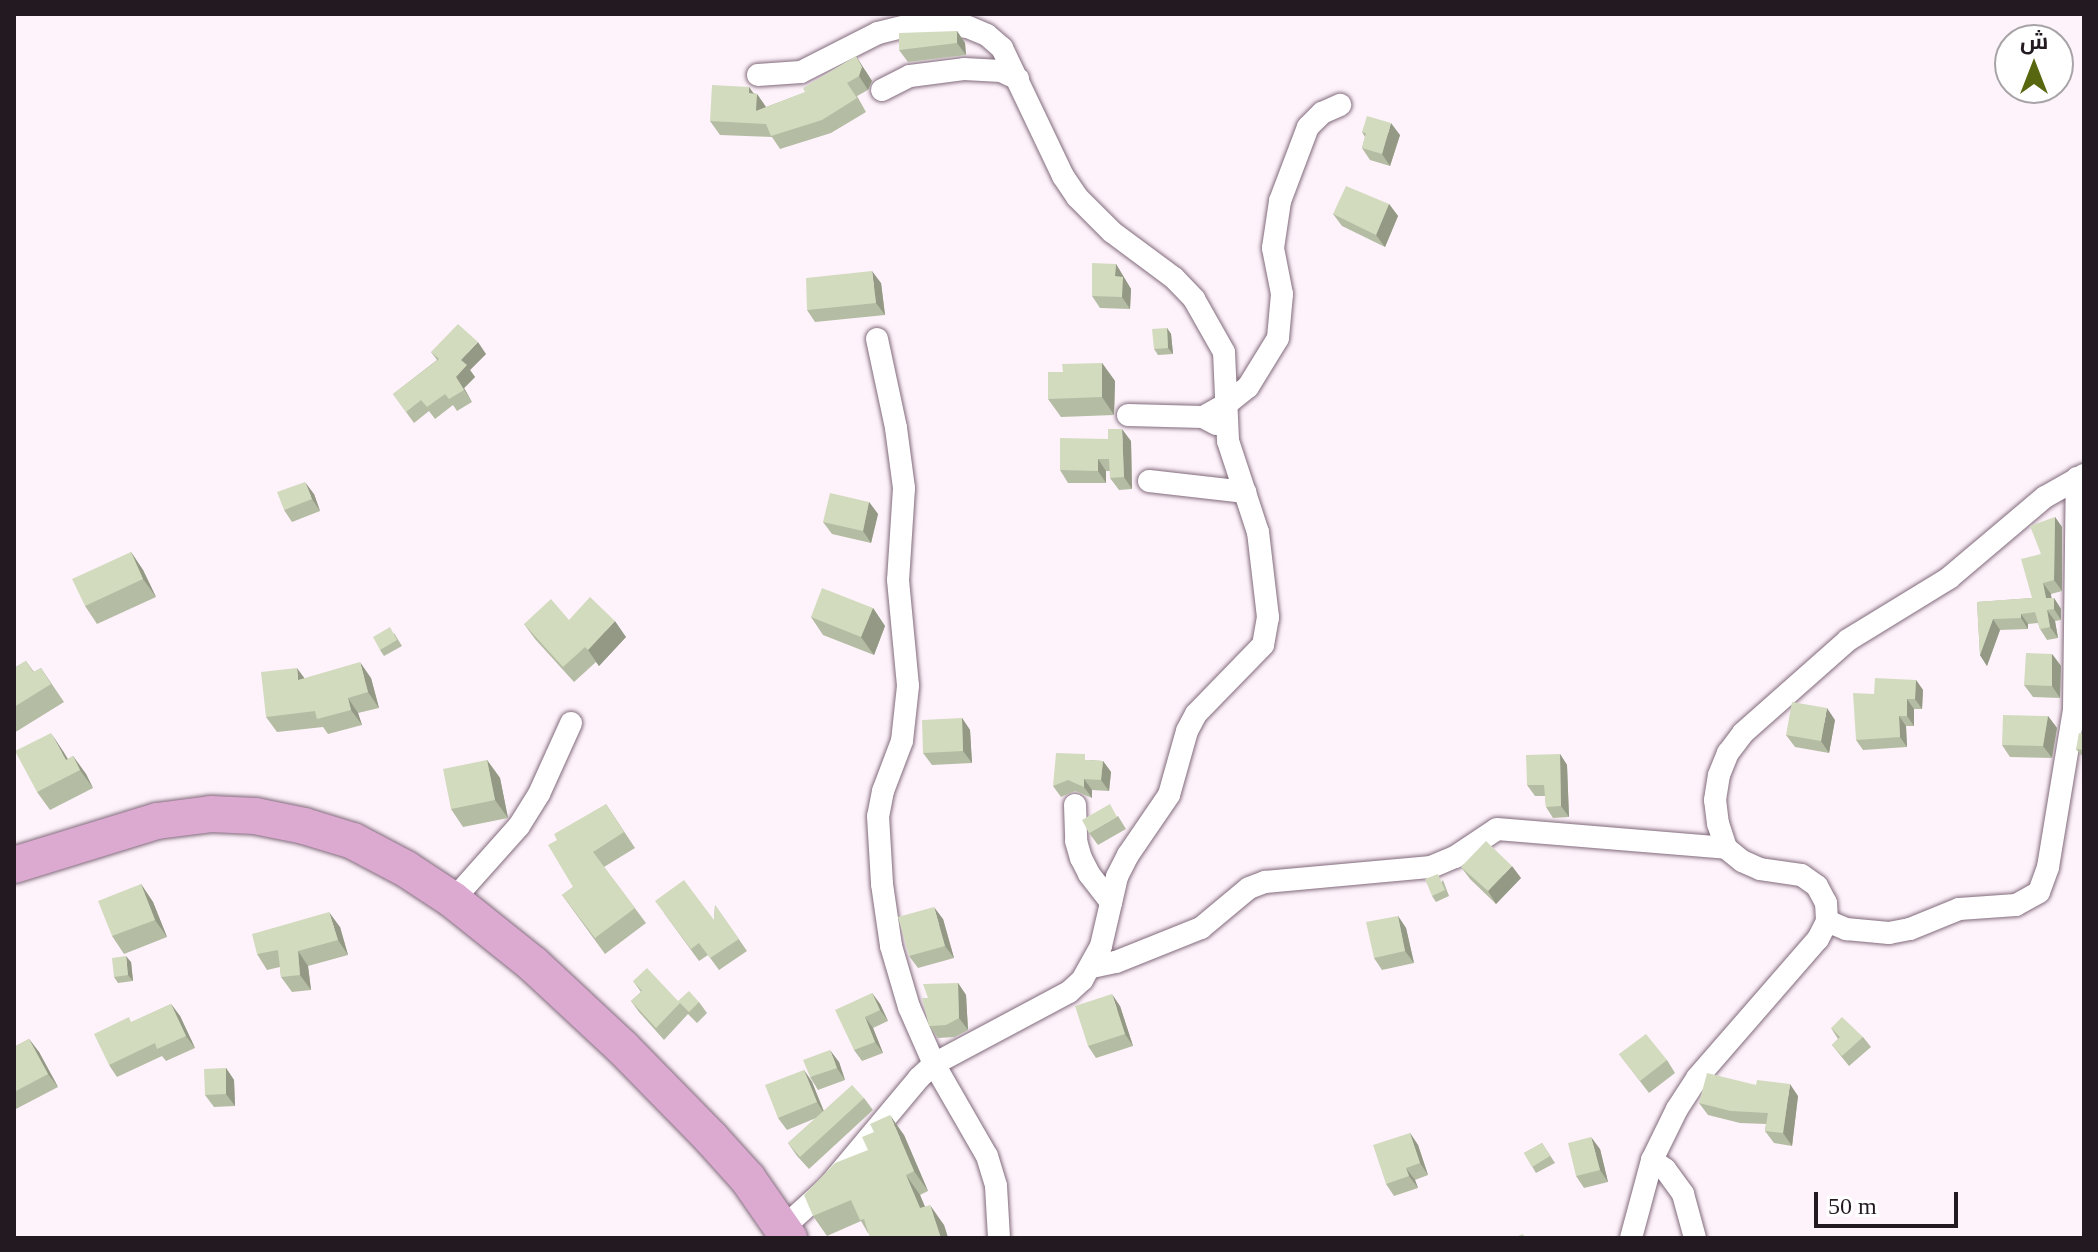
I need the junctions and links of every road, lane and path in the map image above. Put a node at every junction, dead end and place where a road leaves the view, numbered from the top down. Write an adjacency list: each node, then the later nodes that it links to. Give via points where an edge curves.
1 (758, 75): 2 (street, via 801,72 878,33 922,22 968,27 987,35 1002,48)
2 (1018, 79): 3 (street, via 1001,71 964,69 910,76); 6 (street, via 1077,197 1112,232 1174,278 1210,323 1224,352)
3 (882, 90)
4 (1340, 105): 6 (street, via 1308,127 1280,201 1273,248 1282,294 1278,338 1248,387)
5 (877, 339): 21 (street, via 904,488 898,580 908,686 902,741 878,816 882,884 904,992)
6 (1228, 403): 8 (street); 9 (street)
7 (1128, 415): 8 (street)
8 (1203, 417): 9 (street, via 1214,422)
9 (1228, 441): 12 (street)
10 (2080, 476): 15 (street, via 2010,524 1949,578 1848,640 1743,733 1728,753 1715,800); 19 (street, via 2074,710 2048,867 2039,892 2016,905 1959,909 1889,933 1857,931)
11 (1149, 481): 12 (street)
12 (1245, 492): 18 (street, via 1265,574 1268,631 1254,657 1196,714 1169,795 1128,855)
13 (571, 723): 17 (street, via 519,826)
14 (1075, 805): 18 (street, via 1081,858)
15 (1726, 848): 19 (street, via 1760,869 1801,875 1817,886); 20 (street, via 1497,829 1431,867 1274,881 1249,888 1201,928)
16 (14, 865): 17 (main road, via 157,821 211,814 255,816 353,841)
17 (453, 900): 23 (main road, via 534,965 622,1047 748,1179)
18 (1111, 902): 20 (street)
19 (1827, 921): 22 (street, via 1778,988 1697,1078)
20 (1092, 967): 21 (street, via 1069,992)
21 (934, 1064): 23 (street); 24 (street, via 987,1156 996,1186)
22 (1652, 1160): 25 (street); 26 (street, via 1683,1194)
23 (786, 1233)
24 (999, 1238)
25 (1631, 1238)
26 (1695, 1238)

